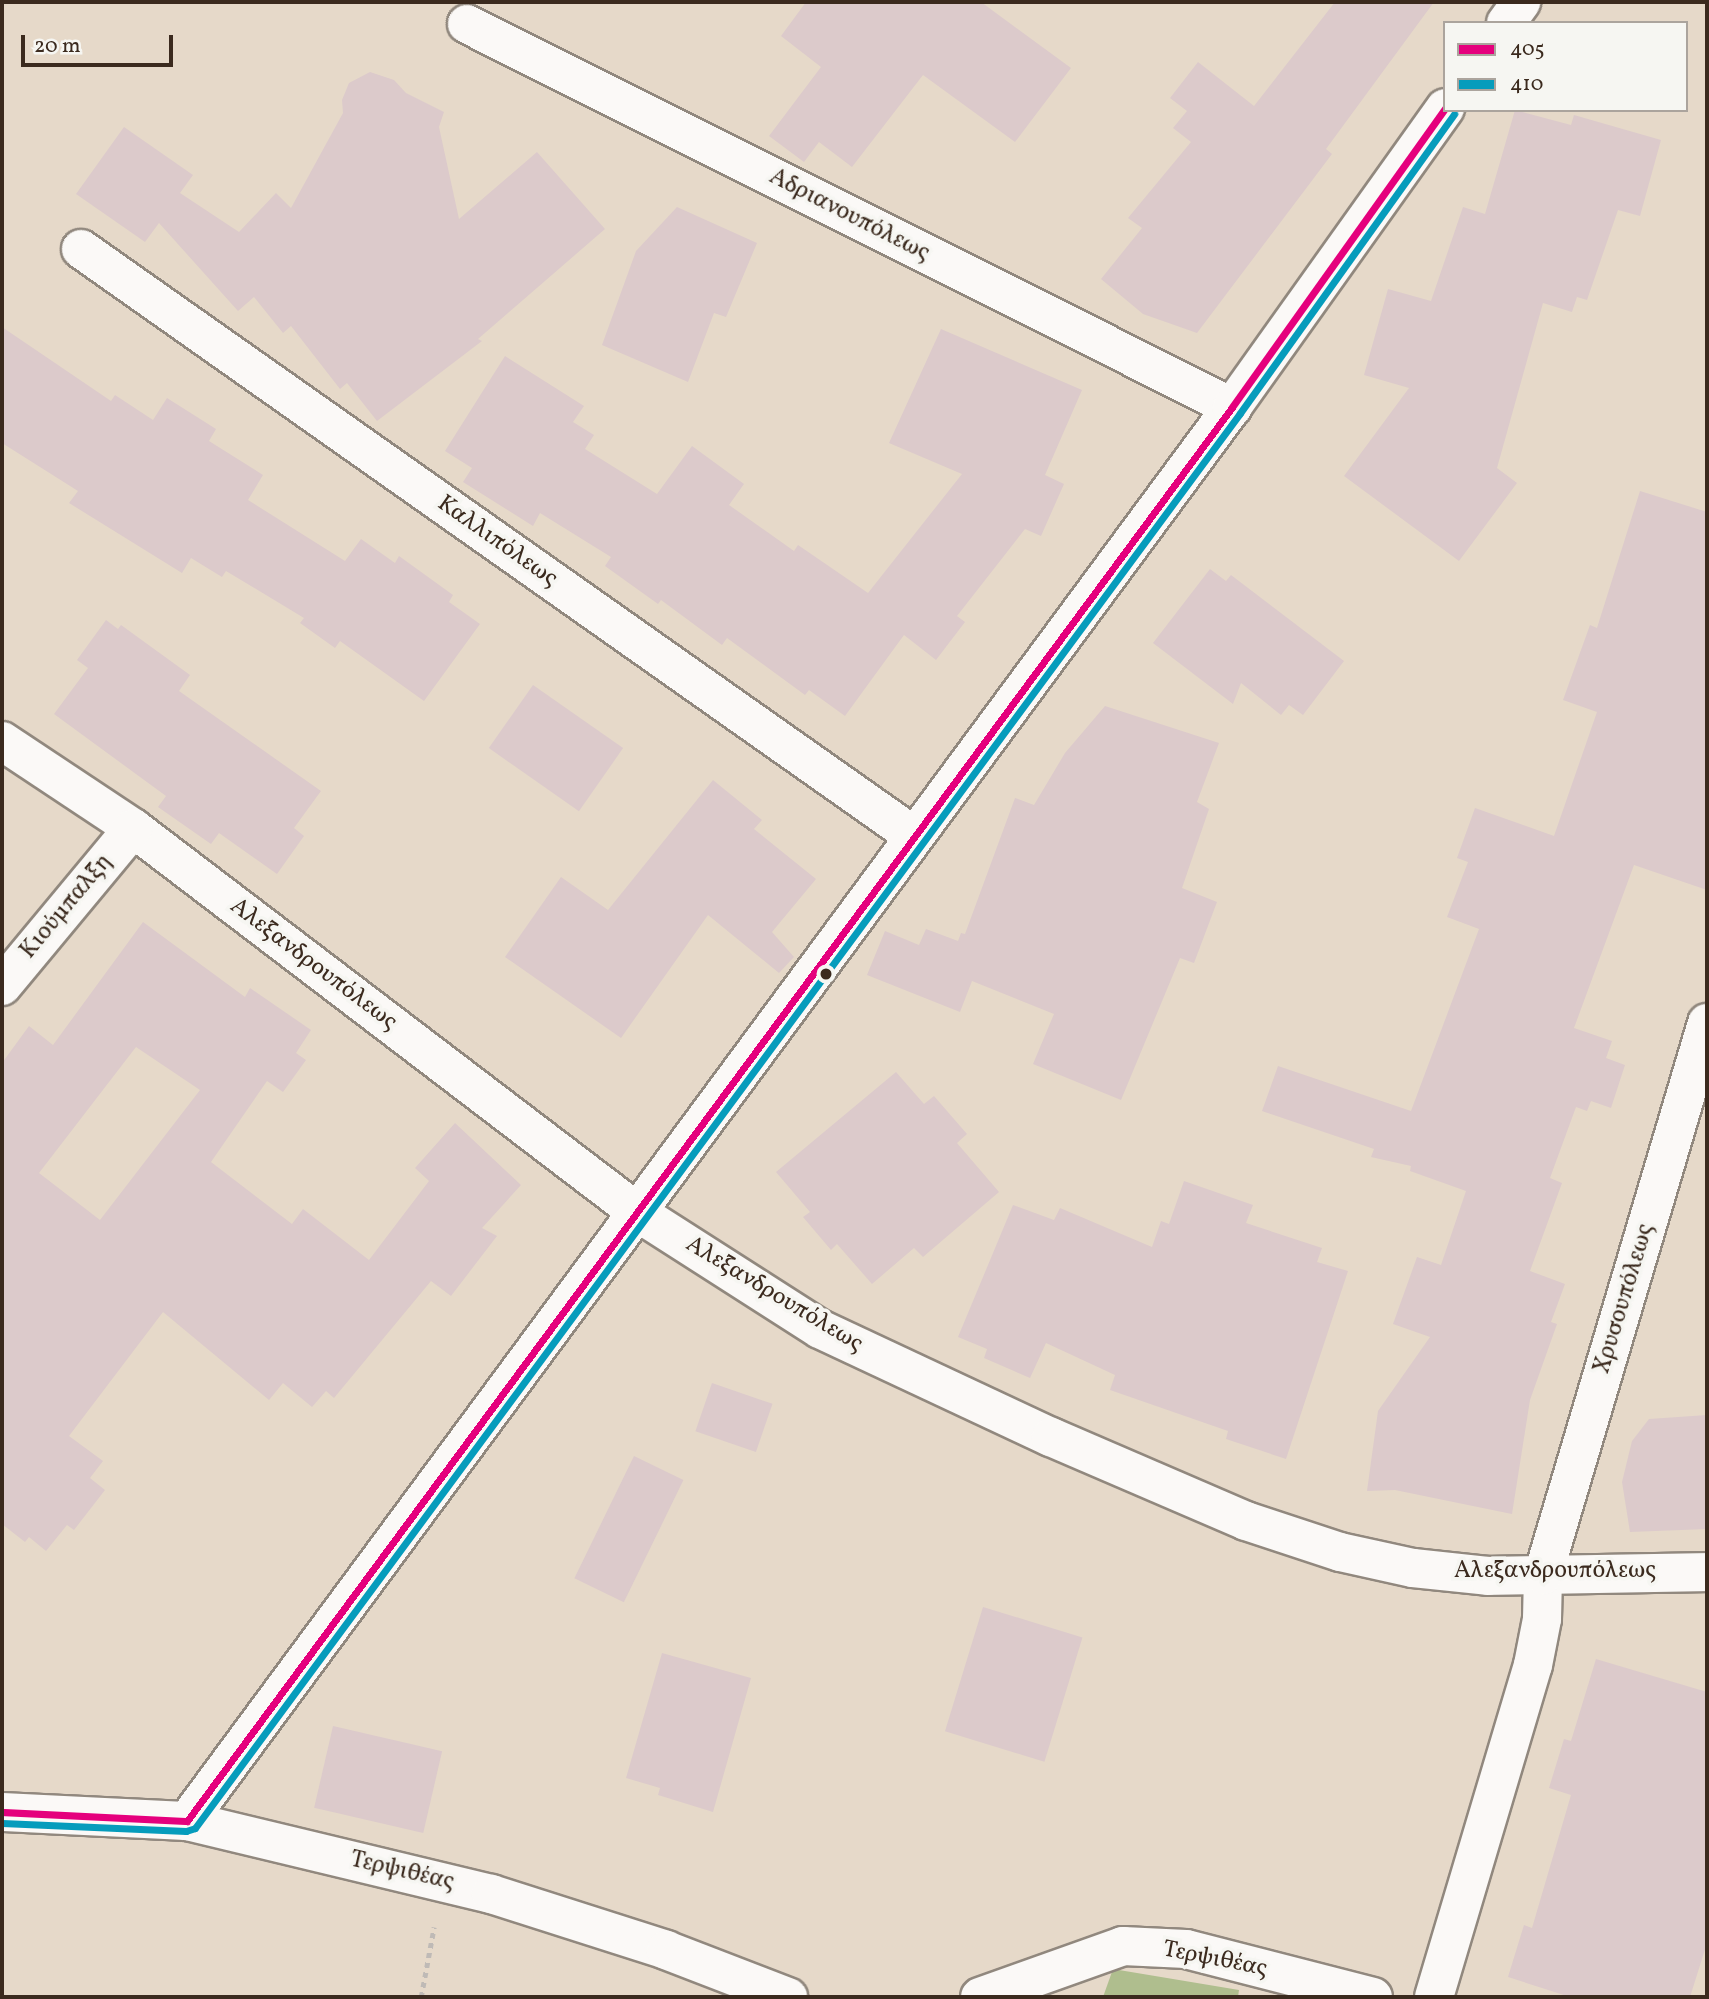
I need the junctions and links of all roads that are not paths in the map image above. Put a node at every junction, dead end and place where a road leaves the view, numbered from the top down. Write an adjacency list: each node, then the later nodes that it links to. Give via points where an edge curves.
1 (1521, 2): 2 (street)
2 (1507, 21)
3 (467, 24): 6 (street, Αδριανουπόλεως)
4 (1443, 111): 6 (street)
5 (81, 249): 9 (street, Καλλιπόλεως)
6 (1232, 407): 9 (street)
7 (2, 741): 8 (street, Αλεξανδρουπόλεως)
8 (133, 828): 10 (street, Κιούμπαλξη); 12 (street, Αλεξανδρουπόλεως)
9 (914, 836): 12 (street)
10 (2, 986)
11 (1707, 1023): 14 (street, Χρυσουπόλεως)
12 (637, 1212): 14 (street, Αλεξανδρουπόλεως, via 820,1329 1051,1437 1246,1521 1340,1552 1413,1567 1488,1576); 16 (street)
13 (1707, 1572): 14 (street, Αλεξανδρουπόλεως)
14 (1543, 1575): 20 (street, Χρυσουπόλεως, via 1542,1619 1533,1665)
15 (2, 1811): 16 (street, Τερψιθέας)
16 (187, 1821): 17 (street, Τερψιθέας, via 443,1882 666,1950)
17 (788, 1997)
18 (980, 1997): 19 (street, Τερψιθέας, via 1123,1946 1186,1950)
19 (1373, 1997)
20 (1434, 1997)

